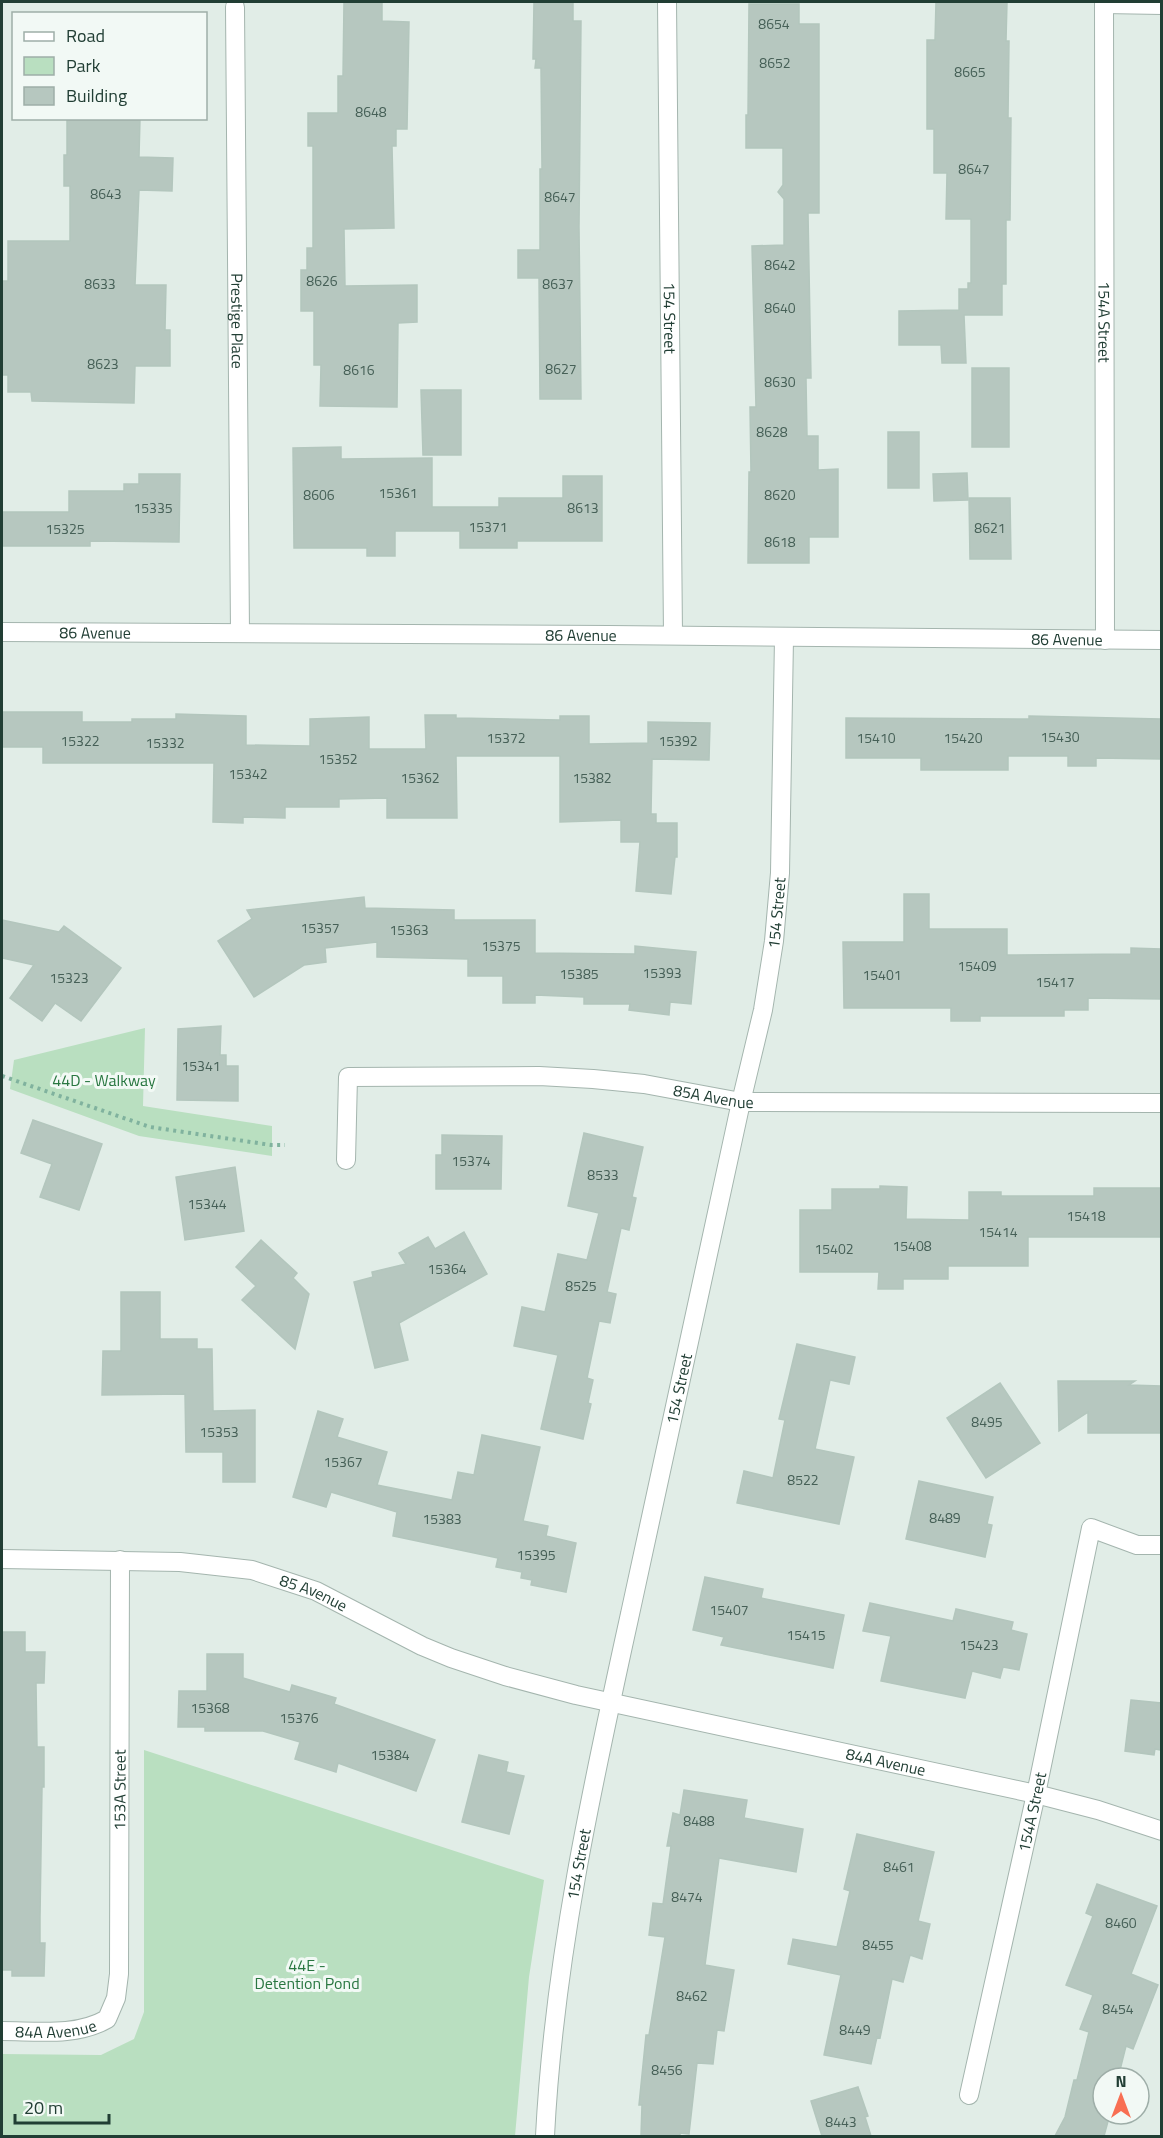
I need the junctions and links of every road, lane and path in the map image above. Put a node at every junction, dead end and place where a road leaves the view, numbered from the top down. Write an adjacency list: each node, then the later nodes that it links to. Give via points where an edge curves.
1 (667, 2): 7 (street, 154 Street)
2 (1104, 3): 3 (street); 9 (street, 154A Street)
3 (1161, 5)
4 (234, 8): 6 (street, Prestige Place)
5 (2, 632): 6 (street, 86 Avenue)
6 (240, 633): 7 (street, 86 Avenue)
7 (673, 635): 8 (street, 86 Avenue)
8 (784, 638): 9 (street, 86 Avenue); 12 (street, 154 Street, via 780,873 774,941 763,1010)
9 (1106, 640): 10 (street, 86 Avenue)
10 (1161, 640)
11 (2, 1076): 14 (path, via 150,1127)
12 (741, 1102): 13 (street, 85A Avenue); 15 (street, 85A Avenue, via 593,1078 348,1077); 19 (street, 154 Street)
13 (1161, 1103)
14 (285, 1145)
15 (346, 1160)
16 (1161, 1545): 20 (street, 154A Street, via 1137,1545 1091,1528)
17 (2, 1559): 18 (street, 85 Avenue)
18 (120, 1560): 19 (street, 85 Avenue, via 205,1564 273,1576 316,1591 451,1658); 22 (street, 153A Street, via 118,1974 116,1998)
19 (610, 1703): 20 (street, 84A Avenue); 25 (street, 154 Street, via 566,1931)
20 (1036, 1794): 21 (street, 84A Avenue); 24 (street, 154A Street)
21 (1161, 1831)
22 (107, 2019): 23 (street, 84A Avenue, via 79,2029)
23 (2, 2031)
24 (969, 2095)
25 (545, 2136)

